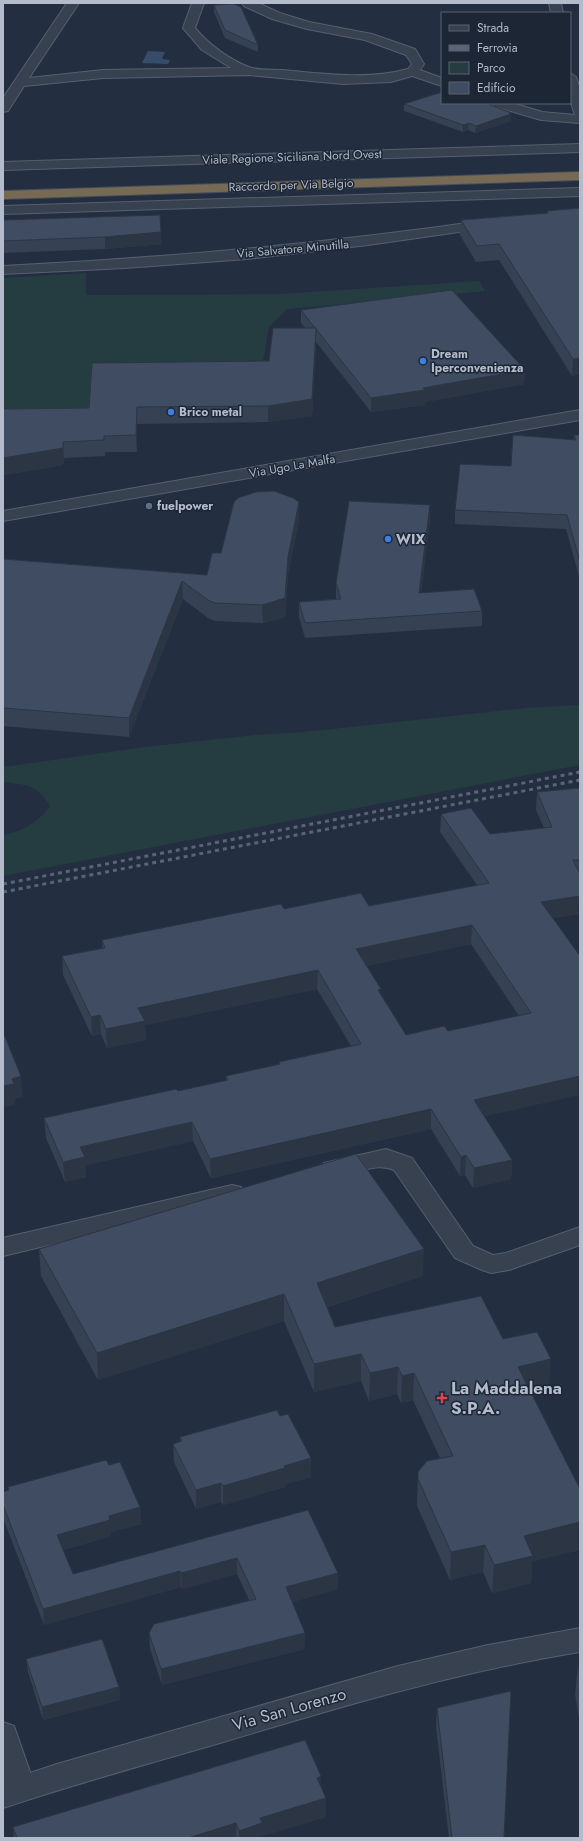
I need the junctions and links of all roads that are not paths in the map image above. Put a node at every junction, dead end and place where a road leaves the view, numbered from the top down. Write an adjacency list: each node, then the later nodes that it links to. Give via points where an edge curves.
1 (73, 3): 8 (street)
2 (198, 3): 4 (street, via 189,28 197,39 212,52)
3 (248, 3): 5 (street, via 276,16 368,37 411,52 418,64)
4 (249, 71): 5 (street, via 343,80 391,78); 8 (street, via 103,74)
5 (413, 72): 7 (street)
6 (571, 80): 11 (street)
7 (441, 82)
8 (20, 83): 10 (street)
9 (502, 104): 12 (street, via 541,116)
10 (3, 108)
11 (580, 112)
12 (580, 119)
13 (580, 148): 15 (street, Viale Regione Siciliana Nord Ovest)
14 (580, 164): 17 (highway, Raccordo per Via Belgio)
15 (3, 166)
16 (580, 176): 19 (highway, Raccordo per Via Belgio)
17 (3, 182)
18 (580, 192): 20 (street)
19 (3, 195)
20 (3, 210)
21 (502, 222): 22 (street, Via Salvatore Minutilla, via 314,248)
22 (3, 270)
23 (580, 415): 24 (street, Via Ugo La Malfa)
24 (3, 516)
25 (309, 1175): 27 (street, via 386,1157 403,1164 464,1252 491,1264 509,1261)
26 (256, 1188): 28 (street)
27 (580, 1236)
28 (3, 1247)
29 (580, 1640): 31 (street, Via San Lorenzo, via 484,1657 400,1678)
30 (3, 1735): 31 (street)
31 (11, 1792)

